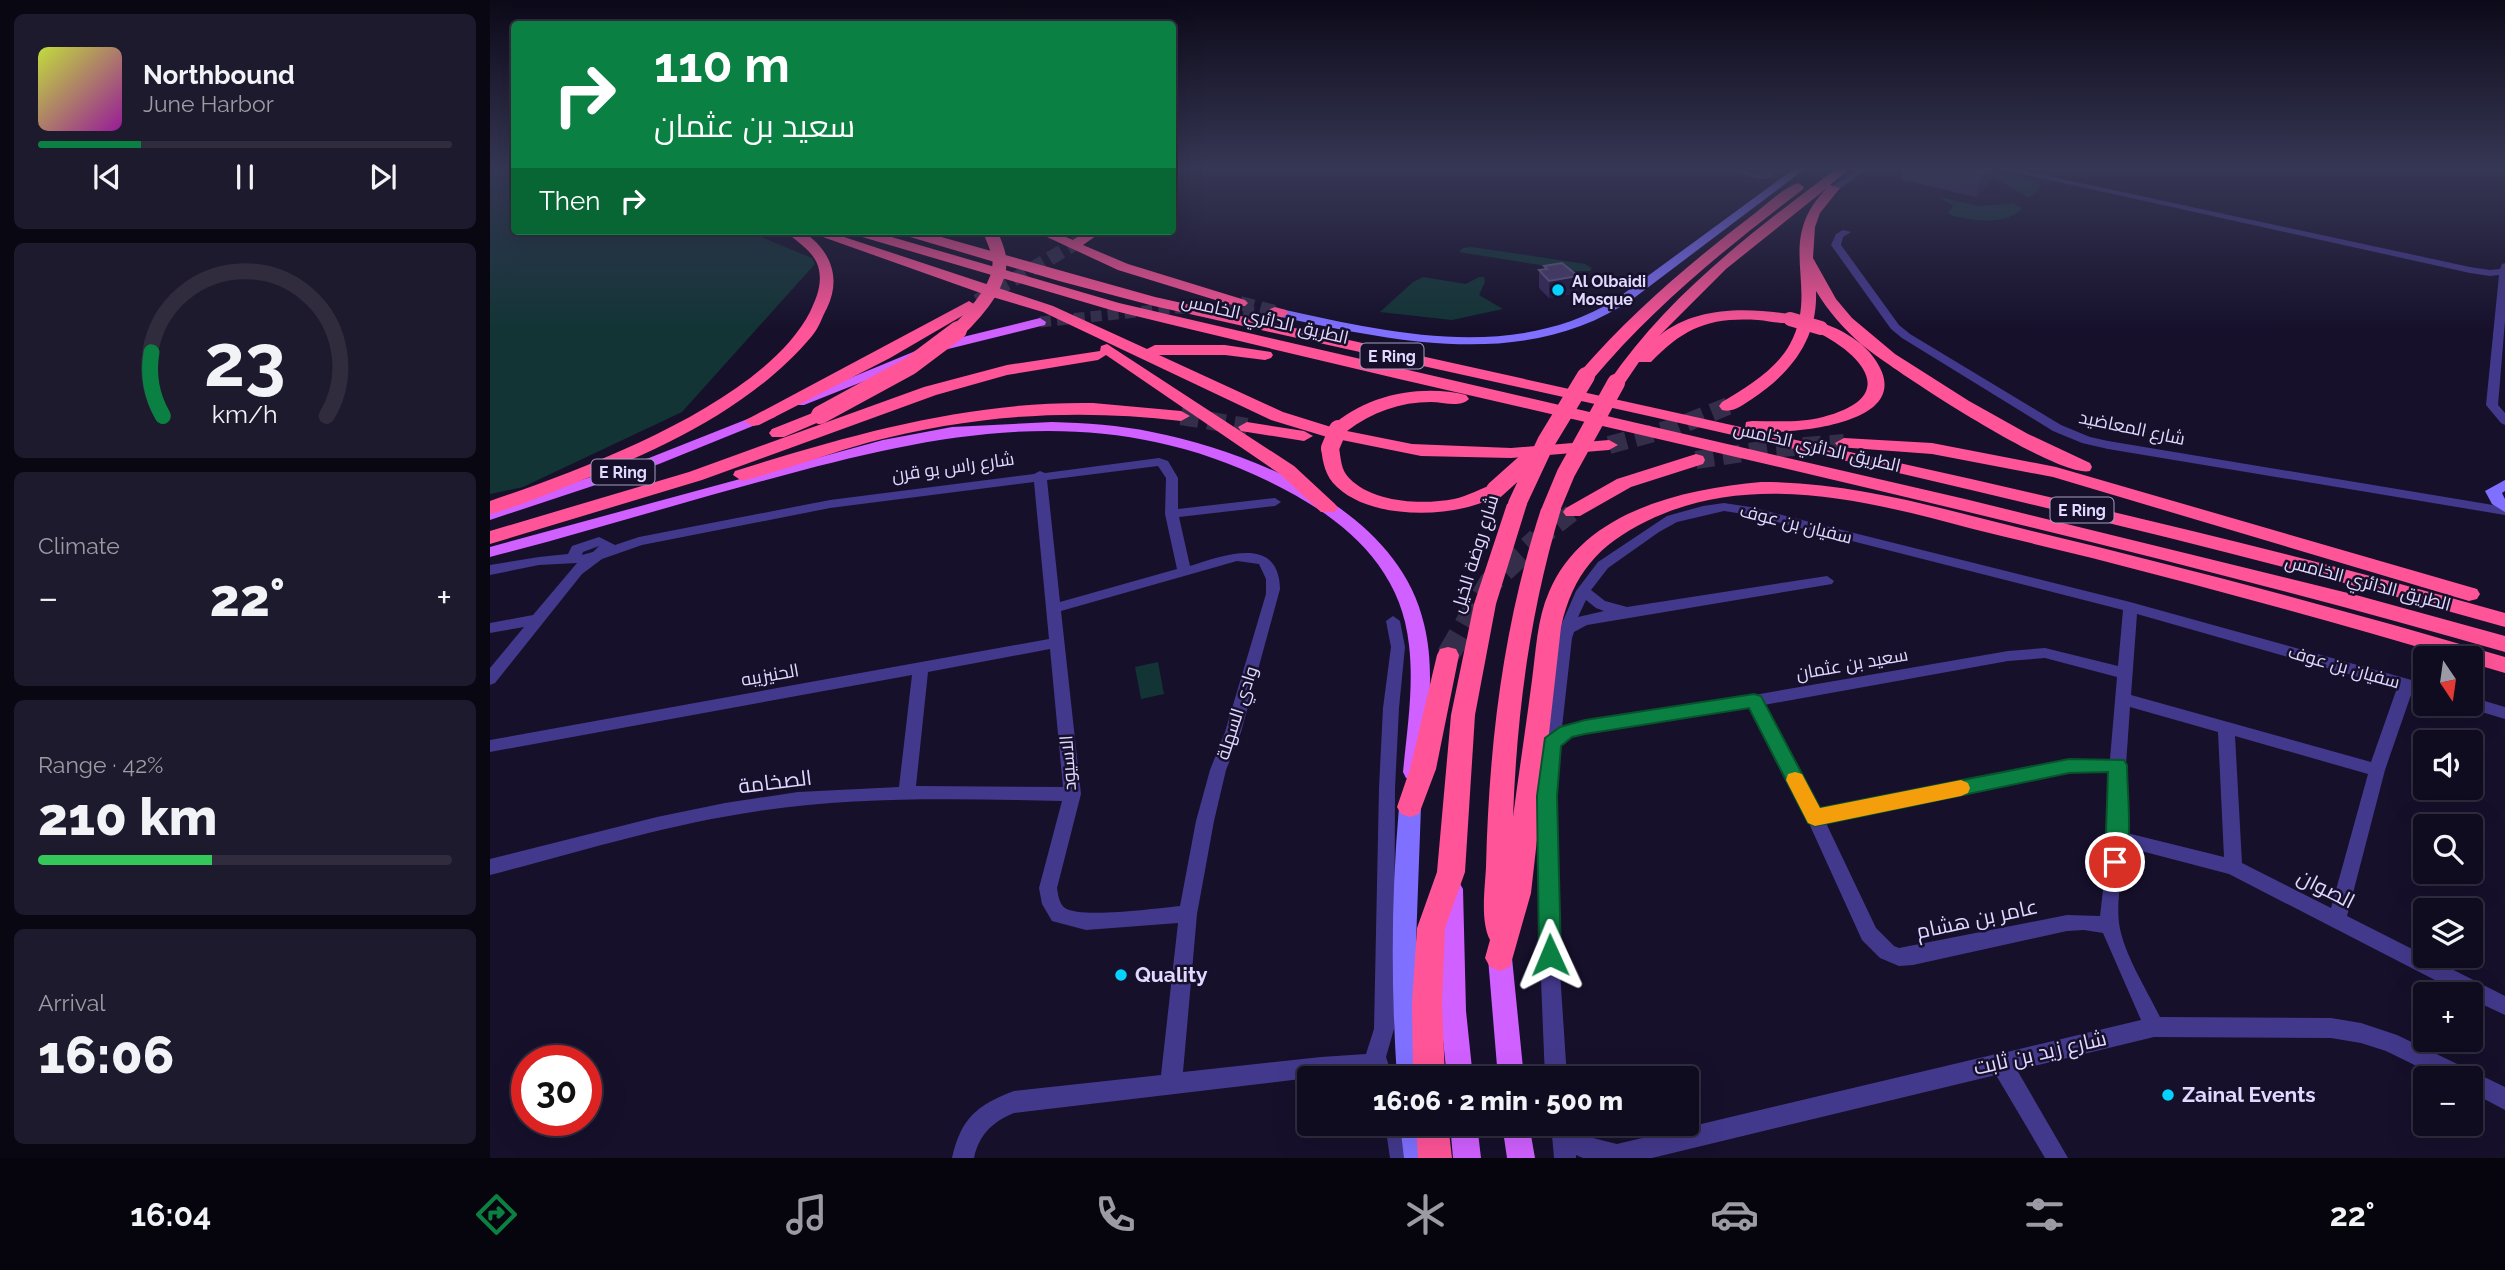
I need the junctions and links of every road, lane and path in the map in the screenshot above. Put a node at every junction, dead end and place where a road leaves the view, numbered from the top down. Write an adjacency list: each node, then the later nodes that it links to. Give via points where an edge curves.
1 (1730, 222): 24 (street, via 1623,301 1542,333 1473,341 1429,340)
2 (1744, 222): 37 (highway, شارع روضة الخيل, bridge, via 1622,333 1586,376)
3 (1776, 222): 29 (highway, via 1675,307)
4 (1811, 222): 16 (highway)
5 (2249, 222): 19 (street)
6 (1846, 232): 46 (street, شارع المعاضيد, via 1836,245 1898,330 2074,436)
7 (798, 235): 48 (highway, via 817,250 828,278 823,303 791,350 732,397 670,433)
8 (825, 235): 21 (highway)
9 (870, 235): 28 (highway, الطريق الدائري الخامس, via 1116,307)
10 (918, 235): 17 (highway)
11 (963, 235): 17 (highway)
12 (993, 235): 47 (highway, bridge, via 998,267 991,291 973,316 911,367 820,415)
13 (1051, 235): 22 (highway, via 1123,267)
14 (1089, 235): 15 (highway)
15 (1078, 242)
16 (1808, 260): 30 (highway, via 1807,320 1796,349 1762,384); 53 (highway, via 1824,293 1853,329 1951,398 2067,461)
17 (1025, 267): 32 (highway, الطريق الدائري الخامس / E Ring, via 1129,295)
18 (2504, 268): 19 (street, via 2487,273); 20 (street)
19 (2470, 270): 20 (street)
20 (2504, 283): 35 (street, via 2492,405)
21 (1019, 301): 40 (highway, via 1078,322 1263,411 1326,431); 49 (highway, via 1088,336 1287,470)
22 (1240, 303)
23 (969, 306): 34 (highway)
24 (1277, 313)
25 (1040, 322): 34 (main road, via 935,348)
26 (1155, 350): 28 (highway, via 1237,351)
27 (1098, 355): 47 (highway, via 976,377 667,487)
28 (1416, 377): 31 (highway, الطريق الدائري الخامس / E Ring)
29 (1618, 379): 32 (highway, bridge, via 1671,334 1697,321 1732,315 1790,319 1821,328 1852,343 1876,373 1873,394 1853,412 1817,424 1777,426); 50 (highway, bridge, via 1566,473)
30 (1728, 406)
31 (1552, 410): 37 (highway, bridge, via 1447,397 1415,397 1370,408 1334,438 1335,472 1357,492 1383,502 1435,507 1495,490); 71 (highway, الطريق الدائري الخامس / E Ring, via 2031,520)
32 (1656, 414): 66 (highway, الطريق الدائري الخامس / E Ring, via 2116,517)
33 (1181, 416): 43 (highway, via 1063,408 942,419 832,447)
34 (753, 421): 52 (main road, E Ring, via 654,461)
35 (2505, 421)
36 (1247, 427): 40 (highway)
37 (1546, 442): 99 (highway, شارع روضة الخيل, bridge, via 1517,504 1472,662 1463,715)
38 (1844, 443): 53 (highway, via 1901,444 1989,456)
39 (1609, 445): 40 (highway, via 1511,453)
40 (1420, 451)
41 (1696, 460): 50 (highway, via 1624,483)
42 (1040, 475): 51 (street, شارع راس بو قرن, via 1158,462 1171,478); 56 (street, شارع راس بو قرن, via 830,504 639,541); 63 (street, الاسيود)
43 (678, 498): 49 (main road, via 905,440 1038,427 1118,431 1191,444 1258,468); 55 (main road)
44 (2502, 500): 46 (street, شارع المعاضيد); 46 (street, شارع المعاضيد)
45 (1275, 502): 51 (street)
46 (2465, 503)
47 (600, 504): 54 (highway)
48 (490, 508)
49 (1328, 508): 94 (main road, via 1380,552 1409,604 1420,658)
50 (1562, 510): 103 (highway, via 1532,566 1521,614 1500,802)
51 (1172, 514): 58 (street, شارع راس بو قرن)
52 (490, 515)
53 (2220, 517): 61 (highway)
54 (490, 538)
55 (490, 552)
56 (588, 557): 57 (street); 65 (street)
57 (490, 570)
58 (1185, 572): 63 (street, وادي السهلة); 100 (street, وادي السهلة, via 1237,557 1255,558 1269,568 1274,587 1218,770)
59 (1827, 581): 64 (street)
60 (1583, 591): 62 (street, سفيان بن عوف, via 1603,565 1644,534 1688,513 1724,508); 64 (street, via 1601,605); 69 (street, سفيان بن عوف)
61 (2505, 605)
62 (2130, 607): 77 (street); 79 (street, سفيان بن عوف)
63 (1052, 609): 70 (street, الاسيود)
64 (1632, 611): 69 (street, via 1592,618)
65 (540, 619): 68 (street); 72 (street)
66 (2505, 620)
67 (1393, 621): 107 (street, via 1398,647 1387,788)
68 (490, 628)
69 (1566, 630): 84 (street, سفيان بن عوف)
70 (1056, 643): 76 (street, الحنيزيبه); 93 (street, الاسيود)
71 (2505, 644)
72 (515, 649): 75 (street); 78 (street)
73 (1448, 656): 94 (highway)
74 (2505, 665): 103 (highway, via 2205,580 1883,501 1763,488 1663,506 1604,537 1558,594 1517,893)
75 (490, 667)
76 (921, 667): 89 (street, الحنيزيبه); 92 (street)
77 (2125, 673): 81 (street); 82 (street, سعيد بن عثمان, via 2045,653 2027,654)
78 (490, 679)
79 (2406, 685): 80 (street, سفيان بن عوف); 91 (street)
80 (2413, 687)
81 (2123, 699): 87 (street); 90 (street)
82 (1754, 701): 86 (street, سعيد بن عثمان); 95 (street, عامر بن هشام)
83 (2483, 707): 85 (street)
84 (1556, 708): 86 (street, via 1567,720); 88 (street, سفيان بن عوف)
85 (2505, 713)
86 (1585, 727): 88 (street, سعيد بن عثمان, via 1566,732)
87 (2226, 727): 91 (street); 98 (street)
88 (1552, 743): 112 (street, سفيان بن عوف, via 1547,796)
89 (490, 746)
90 (2118, 765): 95 (street, via 2069,766); 96 (street)
91 (2377, 770): 101 (street)
92 (907, 794): 93 (street, الصخامة); 97 (street, الصخامة, via 757,805)
93 (1072, 794): 100 (street, الاسيود, via 1048,888 1059,915 1086,922)
94 (1410, 807): 108 (street, via 1404,911)
95 (1815, 818): 102 (street, عامر بن هشام, via 1869,934 1877,945 1899,957 2067,923)
96 (2118, 838): 98 (street, الصوان); 102 (street)
97 (490, 867)
98 (2233, 867): 101 (street, الصوان)
99 (1451, 872): 109 (highway, via 1431,928); 110 (main road, شارع روضة الخيل, via 1453,1011)
100 (1188, 914): 115 (street, وادي السهلة)
101 (2337, 920): 104 (street, الصوان)
102 (2110, 926): 105 (street)
103 (1500, 958): 111 (main road)
104 (2505, 1006)
105 (2154, 1027): 106 (street, شارع زيد بن ثابت); 113 (street, شارع زيد بن ثابت, via 2331,1028 2400,1046)
106 (2000, 1062): 125 (street, شارع زيد بن ثابت); 133 (street)
107 (1380, 1066)
108 (1409, 1066)
109 (1429, 1066)
110 (1459, 1066)
111 (1510, 1066)
112 (1555, 1066)
113 (2440, 1066)
114 (1297, 1070): 115 (street)
115 (1171, 1085): 126 (street, via 1014,1102 980,1120 969,1134)
116 (2483, 1088): 117 (street)
117 (2505, 1099)
118 (1398, 1136): 127 (street)
119 (1415, 1136): 128 (street)
120 (1433, 1136): 129 (highway)
121 (1465, 1136): 130 (main road)
122 (1518, 1136): 131 (main road)
123 (1562, 1136): 132 (street)
124 (1572, 1136): 125 (street, شارع زيد بن ثابت, via 1583,1147)
125 (1610, 1156)
126 (963, 1158)
127 (1401, 1158)
128 (1418, 1158)
129 (1436, 1158)
130 (1467, 1158)
131 (1521, 1158)
132 (1565, 1158)
133 (2057, 1158)

